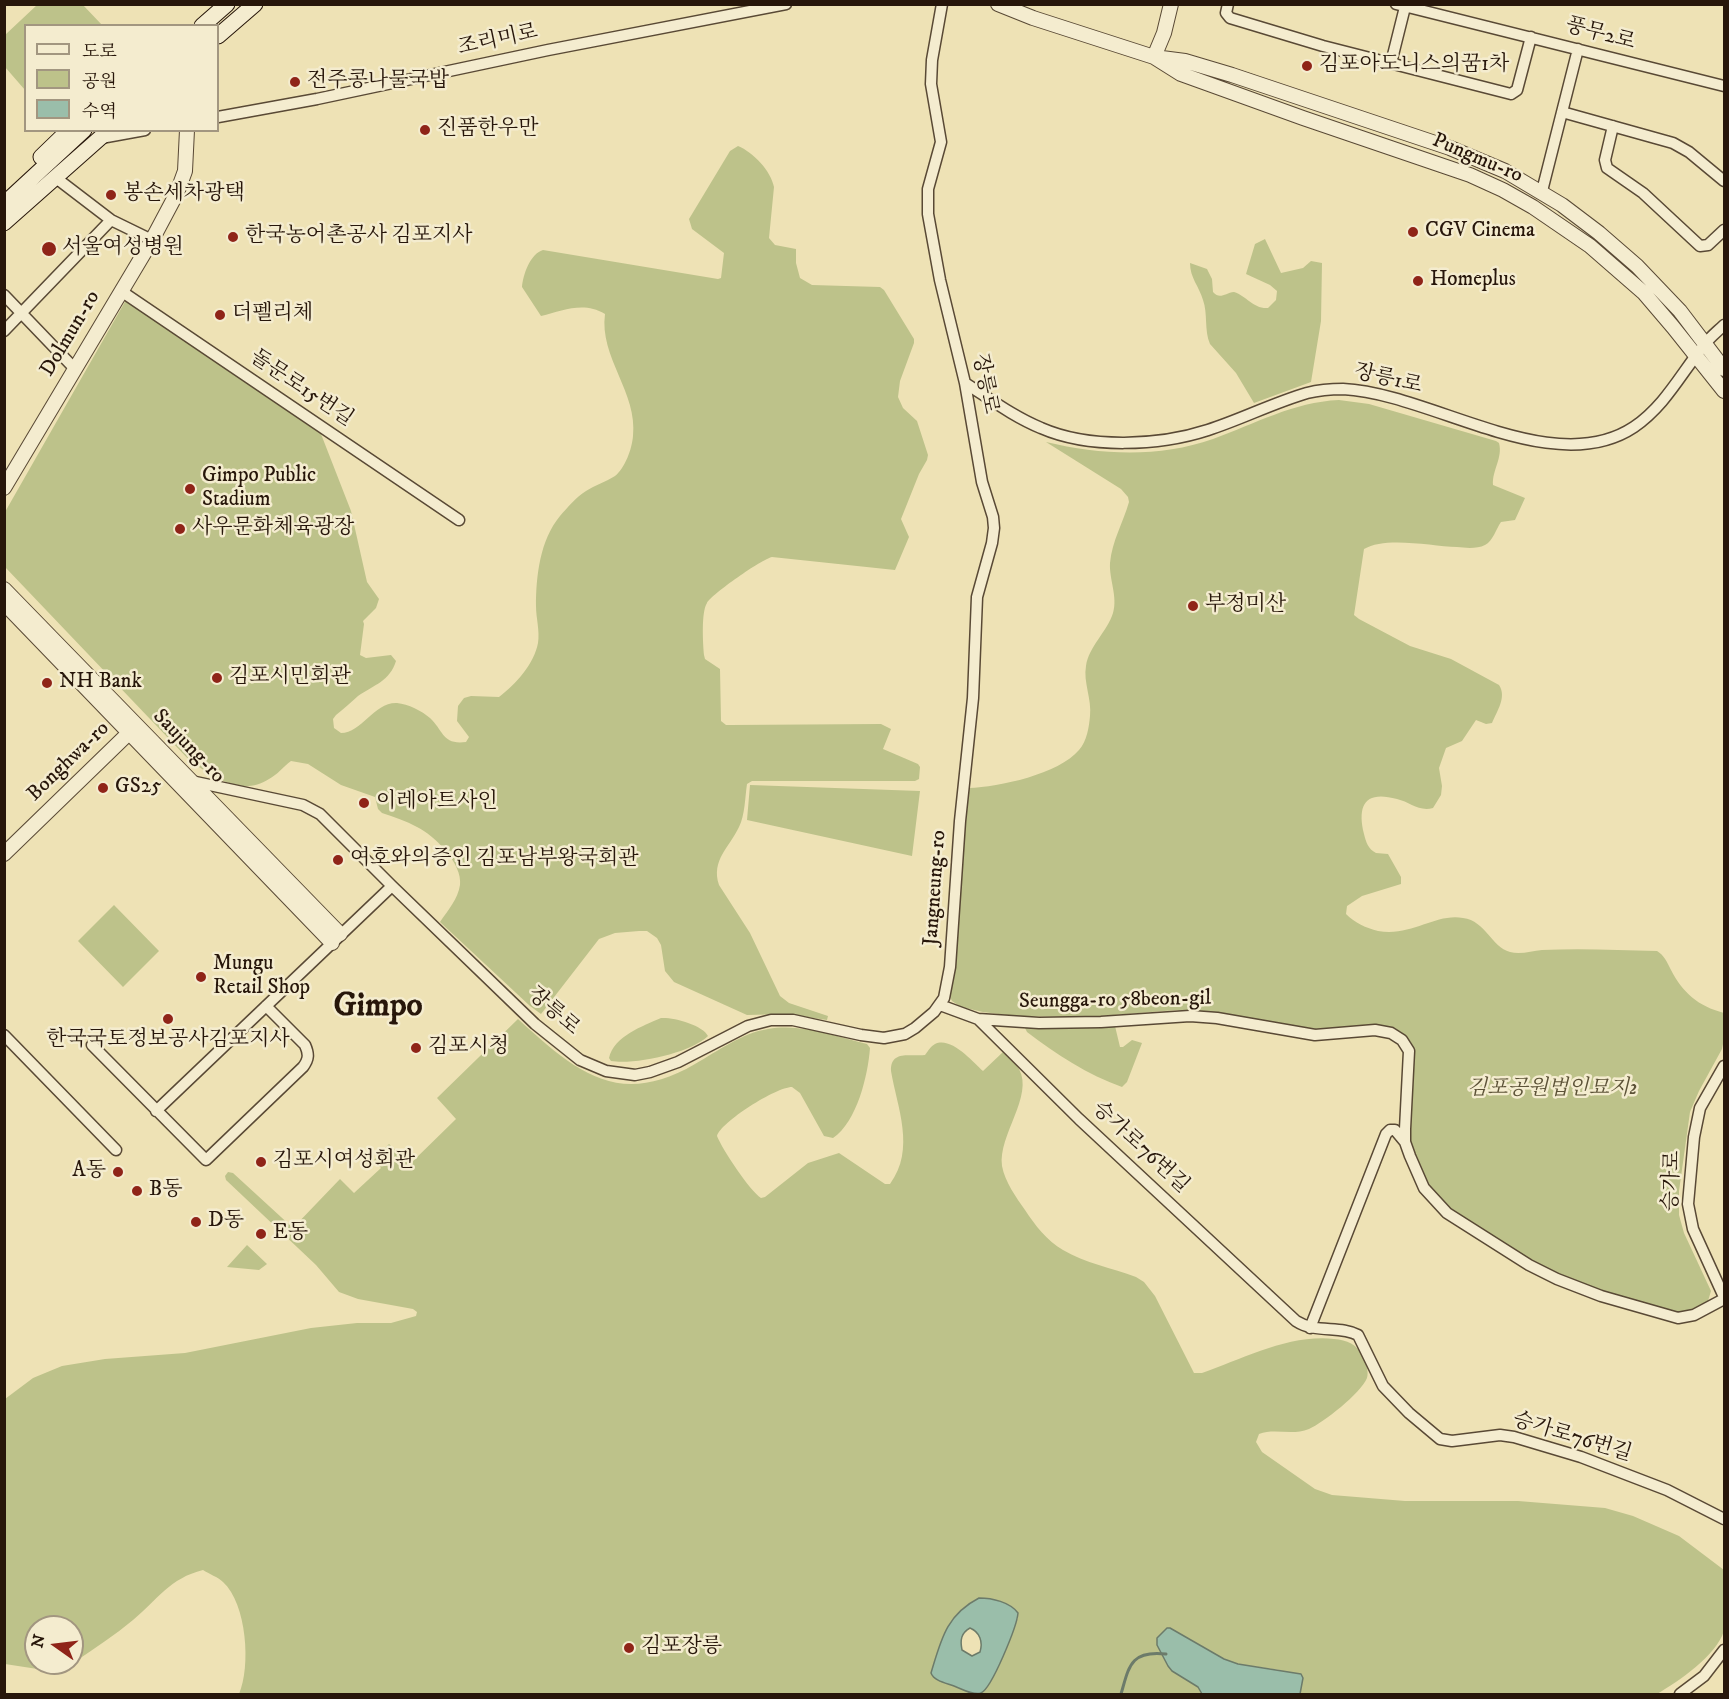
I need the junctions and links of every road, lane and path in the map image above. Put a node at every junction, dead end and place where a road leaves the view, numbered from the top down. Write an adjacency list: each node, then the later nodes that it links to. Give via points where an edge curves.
1 (227, 4): 10 (main road)
2 (255, 4): 11 (main road)
3 (786, 4): 18 (street, 조리미로)
4 (942, 4): 44 (street, 장릉로, via 931,84 941,142 927,203)
5 (998, 4): 14 (street, Pungmu-ro)
6 (1166, 4): 14 (street)
7 (1171, 4): 14 (street)
8 (1228, 4): 15 (street, via 1226,13 1230,18)
9 (1400, 6): 12 (street, 풍무2로); 15 (street)
10 (204, 24)
11 (219, 35)
12 (1532, 37): 13 (street, 풍무2로); 15 (street, via 1513,94)
13 (1578, 49): 16 (street, 풍무2로); 17 (street)
14 (1154, 57): 28 (street, Pungmu-ro, via 1185,60 1450,148); 41 (street, Pungmu-ro, via 1181,75 1443,165 1503,190 1566,228 1620,270)
15 (1390, 63)
16 (1725, 86)
17 (1562, 112): 19 (street); 28 (street)
18 (219, 117)
19 (1613, 126): 26 (street, via 1681,147); 32 (street, via 1605,160 1607,168 1643,193 1700,246 1708,245)
20 (67, 132): 27 (main road)
21 (82, 132): 29 (main road)
22 (133, 132): 24 (street)
23 (187, 132): 34 (street, Dolmun-ro, via 182,183)
24 (101, 137): 25 (main road); 31 (main road)
25 (60, 181): 30 (street); 33 (main road)
26 (1725, 181)
27 (4, 191)
28 (1542, 191): 40 (street, Pungmu-ro, via 1636,266)
29 (4, 204)
30 (111, 220): 34 (street); 37 (street)
31 (4, 223)
32 (1725, 230)
33 (4, 237)
34 (152, 240): 35 (street, Dolmun-ro)
35 (121, 291): 42 (street, Dolmun-ro); 47 (street, 돌문로15번길)
36 (4, 295): 37 (street)
37 (22, 314): 39 (street); 42 (street)
38 (1725, 325): 40 (street, 장릉1로)
39 (4, 331)
40 (1705, 343): 41 (street, 장릉1로); 43 (street, Pungmu-ro)
41 (1697, 356): 44 (street, 장릉1로, via 1647,417 1618,436 1574,445 1530,440 1376,394 1343,389 1307,393 1191,435 1139,442 1100,441 1064,436 1038,427); 45 (street, Pungmu-ro)
42 (75, 369): 46 (street, Dolmun-ro)
43 (1725, 369)
44 (965, 383): 55 (street, Jangneung-ro, via 994,528 977,597 950,967)
45 (1725, 391)
46 (4, 488)
47 (459, 520)
48 (4, 589): 50 (street, Saujung-ro)
49 (4, 603): 50 (street, Saujung-ro)
50 (133, 729): 51 (street, Saujung-ro); 52 (street, Bonghwa-ro); 54 (street, Saujung-ro)
51 (191, 781): 53 (street, 장릉로, via 309,806); 54 (street, Saujung-ro)
52 (4, 854)
53 (392, 886): 54 (street); 55 (street, 장릉로, via 550,1038 606,1071 635,1075 650,1072 748,1026 771,1020 793,1020 874,1038 894,1037 915,1028)
54 (336, 938): 56 (street)
55 (940, 1005): 57 (street, 승가로76번길)
56 (266, 1006): 61 (street); 61 (street, via 305,1045 308,1060 206,1160)
57 (978, 1019): 62 (street, Seungga-ro 58beon-gil, via 1039,1023 1190,1016 1315,1035 1375,1030 1391,1033 1409,1051); 65 (street, 승가로76번길, via 1289,1315)
58 (4, 1035): 63 (street)
59 (92, 1045): 61 (street)
60 (1725, 1066): 64 (street, 승가로, via 1700,1108 1688,1191 1694,1229)
61 (156, 1111)
62 (1406, 1142): 64 (street, Seungga-ro 58beon-gil, via 1419,1178 1437,1204 1540,1271 1601,1296 1671,1317 1694,1315); 65 (street, via 1395,1130 1386,1134)
63 (116, 1150)
64 (1725, 1298)
65 (1310, 1328): 66 (street, 승가로76번길, via 1358,1335 1383,1386 1440,1438 1452,1441 1514,1437 1581,1457 1667,1490)
66 (1725, 1519)
67 (1725, 1650): 68 (street, via 1704,1676)
68 (1680, 1695)

